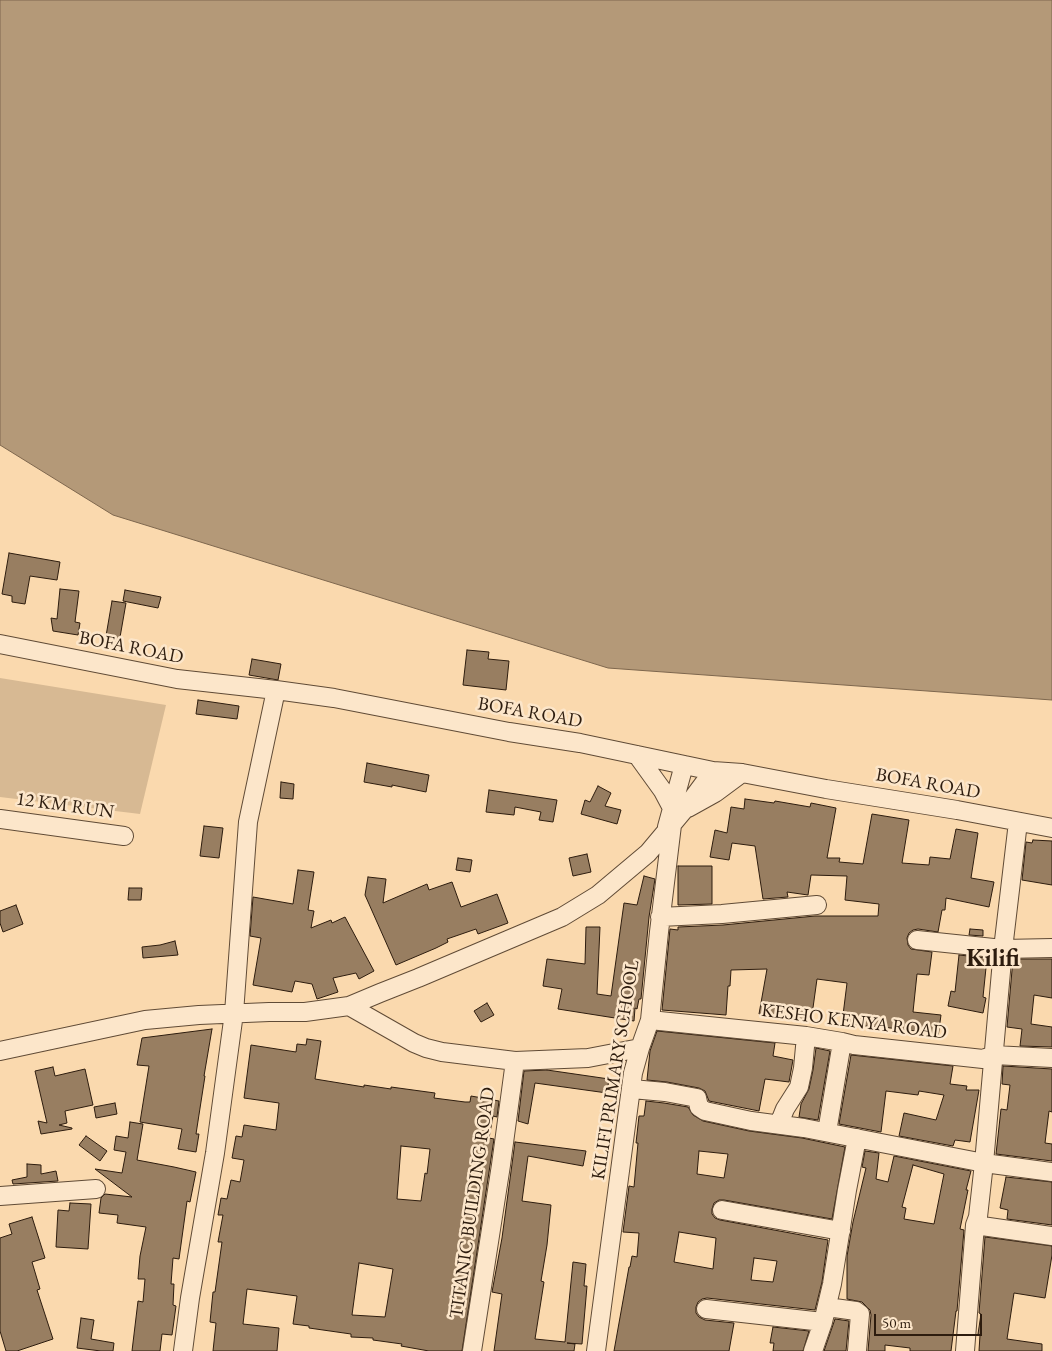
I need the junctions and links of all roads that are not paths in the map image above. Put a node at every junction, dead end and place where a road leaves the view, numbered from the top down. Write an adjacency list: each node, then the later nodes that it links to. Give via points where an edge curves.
1 (0, 644): 2 (street, BOFA ROAD, via 177,679)
2 (276, 690): 3 (street, BOFA ROAD, via 580,742); 18 (street, via 248,822)
3 (637, 755): 4 (street, BOFA ROAD); 8 (street, via 662,791)
4 (684, 764): 5 (street, BOFA ROAD); 8 (street, KILIFI PRIMARY SCHOOL)
5 (713, 771): 6 (street, BOFA ROAD); 8 (street)
6 (742, 773): 8 (street); 9 (street, BOFA ROAD)
7 (0, 819): 11 (street, 12 KM RUN)
8 (673, 820): 13 (street, KILIFI PRIMARY SCHOOL); 17 (street, via 648,853 598,895 562,917)
9 (1018, 822): 10 (street, BOFA ROAD); 16 (street)
10 (1052, 828)
11 (124, 836)
12 (817, 905): 13 (street)
13 (660, 917): 19 (street, KILIFI PRIMARY SCHOOL)
14 (917, 940): 16 (street)
15 (1052, 948): 16 (street)
16 (1003, 949): 24 (street)
17 (349, 1006): 18 (street, via 305,1012); 26 (street, via 426,1048)
18 (234, 1014): 23 (street, via 145,1020); 41 (street)
19 (650, 1020): 20 (street, KESHO KENYA ROAD); 22 (street, KILIFI PRIMARY SCHOOL)
20 (806, 1036): 21 (street, KESHO KENYA ROAD); 28 (street, via 798,1087)
21 (842, 1042): 24 (street, KESHO KENYA ROAD, via 983,1059); 29 (street)
22 (640, 1048): 26 (street, via 588,1058); 27 (street, KILIFI PRIMARY SCHOOL)
23 (0, 1051)
24 (994, 1056): 25 (street, KESHO KENYA ROAD); 31 (street)
25 (1052, 1058)
26 (515, 1061): 42 (street, TITANIC BUILDING ROAD)
27 (632, 1089): 28 (street, via 698,1098 699,1107 705,1110); 43 (street, KILIFI PRIMARY SCHOOL)
28 (779, 1124): 29 (street)
29 (827, 1132): 30 (street)
30 (857, 1138): 31 (street); 37 (street)
31 (984, 1163): 32 (street); 36 (street)
32 (1052, 1172)
33 (96, 1189): 34 (street)
34 (0, 1196)
35 (722, 1210): 37 (street)
36 (975, 1225): 38 (street); 46 (street)
37 (841, 1231): 40 (street)
38 (1052, 1236)
39 (706, 1309): 40 (street)
40 (825, 1315): 44 (street); 45 (street, via 856,1311 860,1314)
41 (183, 1351)
42 (472, 1351)
43 (596, 1351)
44 (812, 1351)
45 (857, 1351)
46 (965, 1351)

